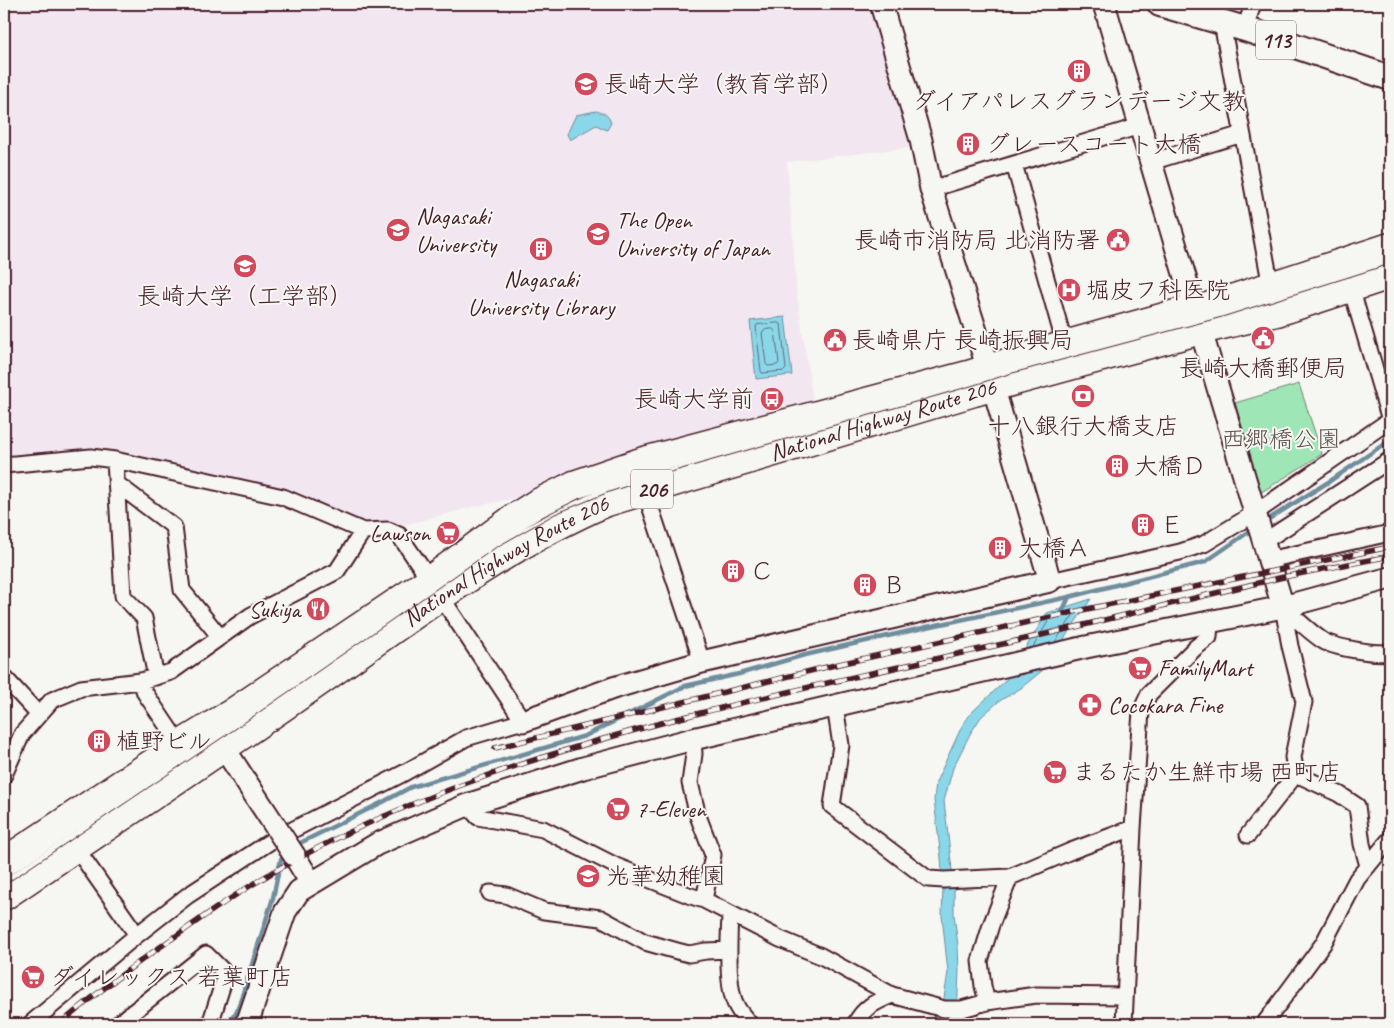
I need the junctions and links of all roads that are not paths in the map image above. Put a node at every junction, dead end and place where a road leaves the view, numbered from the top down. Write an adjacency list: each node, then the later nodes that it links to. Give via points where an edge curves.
1 (881, 4): 12 (street)
2 (1104, 4): 8 (street)
3 (1160, 4): 5 (main road, 113)
4 (1252, 4): 6 (street)
5 (1222, 22): 6 (main road, 113); 9 (street)
6 (1245, 29): 7 (main road, 113)
7 (1390, 78)
8 (1140, 126): 10 (street); 11 (street)
9 (1242, 134): 10 (street); 15 (street)
10 (1151, 162): 17 (street)
11 (1014, 164): 12 (street); 18 (street)
12 (931, 189): 19 (street)
13 (1390, 247): 15 (highway, National Highway Route 206 / 206)
14 (1390, 276): 16 (highway, National Highway Route 206 / 206)
15 (1271, 287): 17 (highway, National Highway Route 206 / 206)
16 (1351, 288): 17 (highway, National Highway Route 206 / 206, via 1277,312); 20 (street)
17 (1198, 321): 18 (highway, National Highway Route 206 / 206, via 1179,313); 19 (highway, National Highway Route 206 / 206); 26 (street)
18 (1065, 345): 19 (highway, National Highway Route 206 / 206)
19 (990, 378): 25 (highway, National Highway Route 206 / 206); 31 (street); 32 (highway, National Highway Route 206 / 206, via 644,461 574,484 517,516)
20 (1390, 420): 26 (street)
21 (115, 460): 23 (street, via 91,457); 24 (street); 27 (street, via 284,497)
22 (1390, 460): 29 (street)
23 (4, 465)
24 (117, 484): 35 (street, via 174,527 182,590); 39 (street, via 122,596 144,618)
25 (645, 491): 32 (highway, National Highway Route 206 / 206, via 607,502 571,518); 37 (street)
26 (1255, 514): 29 (street); 31 (street, via 1204,544 1180,552)
27 (363, 531): 32 (street, via 388,530 399,535); 35 (street, via 337,571 250,616)
28 (1390, 532): 29 (street)
29 (1264, 546): 33 (street)
30 (1390, 578): 33 (street)
31 (1050, 582): 37 (street)
32 (436, 588): 43 (street); 45 (highway, National Highway Route 206 / 206); 46 (highway, National Highway Route 206 / 206)
33 (1283, 607): 34 (street); 36 (street, via 1325,642 1381,654); 47 (street, via 1304,702 1293,757)
34 (1210, 622): 41 (street, via 1086,647); 50 (street, via 1209,637 1148,694 1141,711)
35 (220, 637): 39 (street, via 171,672)
36 (1390, 652)
37 (702, 662): 43 (street, via 612,688)
38 (4, 677): 42 (street)
39 (156, 677): 40 (street)
40 (141, 681): 42 (street, via 81,688 52,700); 45 (street, via 145,693)
41 (835, 706): 44 (street); 56 (street, via 841,745 832,806 928,879)
42 (39, 715): 48 (street, via 22,734)
43 (523, 721): 62 (street, via 466,738 271,841 187,896)
44 (693, 739): 49 (street, via 583,768); 60 (street, via 690,784 713,856)
45 (180, 745): 54 (highway, National Highway Route 206 / 206)
46 (224, 748): 53 (highway, National Highway Route 206 / 206); 57 (street, bridge)
47 (1296, 774): 51 (street); 55 (street, via 1340,794 1357,806)
48 (4, 775)
49 (467, 805): 57 (street, via 377,844); 60 (street, via 478,817 543,829 616,866)
50 (1133, 828): 56 (street, via 1071,850); 65 (street)
51 (1248, 835)
52 (1390, 840): 55 (street)
53 (76, 848): 59 (highway, National Highway Route 206 / 206); 62 (street)
54 (4, 862)
55 (1368, 866): 74 (street, via 1357,879 1323,944)
56 (1010, 877): 66 (street, via 980,961)
57 (311, 883): 67 (street, via 299,891 286,912)
58 (490, 893): 63 (street, via 506,895 544,911 601,918 645,942 677,952)
59 (4, 896)
60 (704, 900): 61 (street)
61 (730, 914): 63 (street); 64 (street, via 821,956)
62 (137, 935): 68 (street)
63 (729, 950): 71 (street, via 732,995)
64 (892, 994): 66 (street, via 944,1009 962,1009); 72 (street, via 861,1013)
65 (1125, 996): 66 (street, via 1036,995); 73 (street)
66 (987, 1002)
67 (248, 1023)
68 (30, 1024)
69 (118, 1024): 70 (street, via 206,954 226,974 212,1021)
70 (208, 1024)
71 (750, 1024)
72 (854, 1024)
73 (1124, 1024)
74 (1264, 1024)

